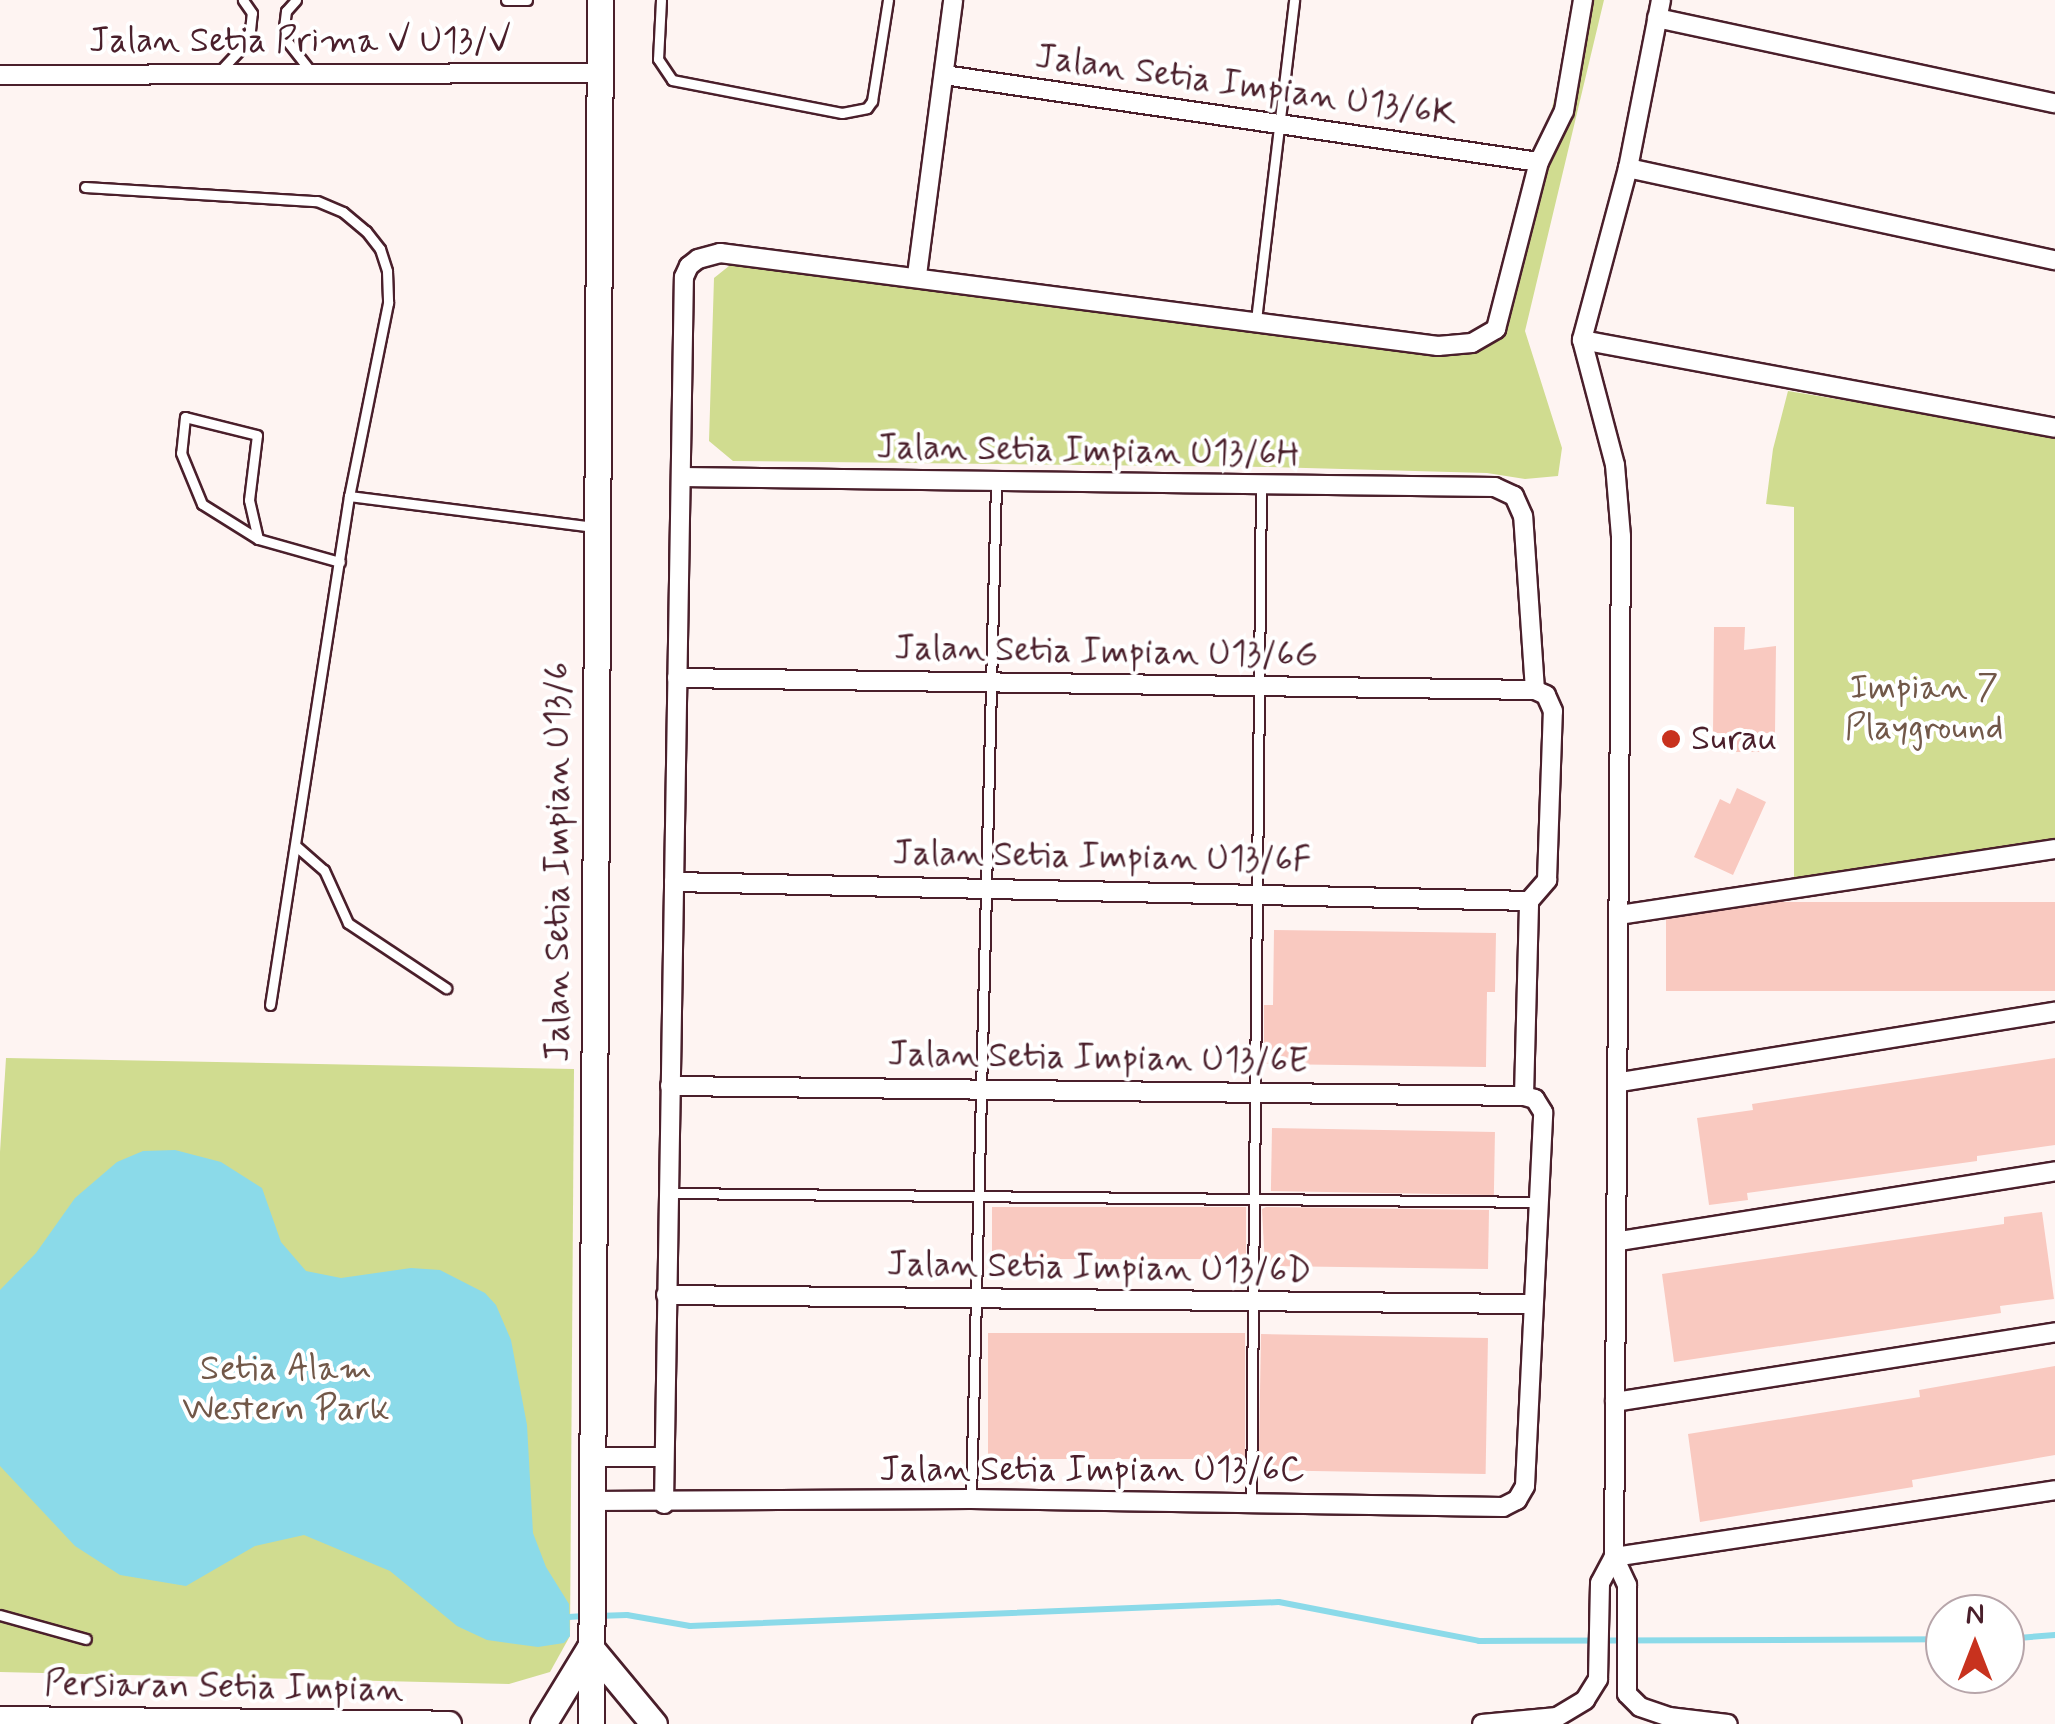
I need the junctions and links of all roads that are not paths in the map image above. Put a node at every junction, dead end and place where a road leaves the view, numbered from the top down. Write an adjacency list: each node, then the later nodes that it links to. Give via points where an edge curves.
1 (243, 0): 13 (lane, via 252,13 249,40)
2 (296, 0): 14 (lane, via 286,11 283,36)
3 (506, 0): 4 (lane)
4 (527, 0)
5 (600, 0): 12 (street, Jalan Setia Impian U13/6)
6 (661, 0): 7 (lane, via 658,59 672,80 842,113 872,101)
7 (888, 0)
8 (953, 0): 16 (street)
9 (1294, 0): 18 (lane)
10 (1582, 0): 19 (street, via 1564,111)
11 (1659, 9): 17 (street); 20 (street)
12 (600, 73): 14 (street, Jalan Setia Prima V U13/V); 31 (street, Jalan Setia Impian U13/6)
13 (218, 74): 14 (street, Jalan Setia Prima V U13/V); 15 (street, Jalan Setia Prima V U13/V)
14 (313, 74)
15 (0, 75)
16 (944, 75): 18 (street, Jalan Setia Impian U13/6K); 23 (street)
17 (2055, 103)
18 (1278, 124): 19 (street, Jalan Setia Impian U13/6K); 24 (lane)
19 (1539, 162): 24 (street, via 1496,328 1485,338 1438,346)
20 (1628, 168): 22 (street); 25 (street)
21 (86, 187): 30 (lane, via 317,201 366,230 380,248 388,303)
22 (2055, 260)
23 (917, 275): 24 (street); 27 (street, via 720,253 698,259 684,277)
24 (1256, 320)
25 (1582, 340): 26 (street); 44 (street, via 1614,465 1621,536)
26 (2055, 428)
27 (680, 478): 28 (street, Jalan Setia Impian U13/6H); 34 (street)
28 (996, 483): 29 (street, Jalan Setia Impian U13/6H); 35 (lane)
29 (1260, 487): 36 (lane); 37 (street, Jalan Setia Impian U13/6H, via 1495,487 1514,496 1521,505)
30 (349, 496): 31 (lane); 33 (lane)
31 (596, 528): 65 (street, Jalan Setia Impian U13/6)
32 (258, 539): 32 (lane, via 202,504 181,453 185,417 257,435 249,500); 33 (lane)
33 (340, 562): 38 (lane)
34 (677, 678): 35 (street, Jalan Setia Impian U13/6G); 40 (street)
35 (992, 682): 36 (street, Jalan Setia Impian U13/6G); 41 (lane)
36 (1258, 687): 37 (street, Jalan Setia Impian U13/6G); 42 (lane)
37 (1535, 690): 43 (street, via 1554,711 1552,802 1547,880)
38 (296, 846): 45 (lane, via 324,870 348,923); 46 (lane)
39 (2055, 849): 44 (street)
40 (674, 882): 41 (street, Jalan Setia Impian U13/6F); 49 (street)
41 (986, 887): 42 (street, Jalan Setia Impian U13/6F); 50 (lane)
42 (1257, 892): 43 (street, Jalan Setia Impian U13/6F); 51 (lane)
43 (1529, 900): 52 (street)
44 (1619, 915): 48 (street)
45 (446, 988)
46 (270, 1005)
47 (2055, 1012): 48 (street)
48 (1620, 1082): 58 (street)
49 (670, 1086): 50 (street, Jalan Setia Impian U13/6E); 54 (street)
50 (981, 1089): 51 (street, Jalan Setia Impian U13/6E); 55 (lane)
51 (1255, 1093): 52 (street, Jalan Setia Impian U13/6E); 56 (lane)
52 (1524, 1096): 57 (street, via 1535,1099 1542,1112)
53 (2055, 1171): 58 (street)
54 (668, 1193): 55 (lane); 59 (street)
55 (979, 1196): 56 (lane); 60 (lane)
56 (1254, 1199): 57 (lane); 61 (lane)
57 (1537, 1202): 62 (street)
58 (1620, 1241): 64 (street)
59 (666, 1295): 60 (street, Jalan Setia Impian U13/6D); 66 (street)
60 (976, 1299): 61 (street, Jalan Setia Impian U13/6D); 68 (lane)
61 (1253, 1302): 62 (street, Jalan Setia Impian U13/6D); 70 (lane)
62 (1531, 1304): 70 (street, Jalan Setia Impian U13/6C, via 1525,1486 1518,1500 1503,1506)
63 (2055, 1332): 64 (street)
64 (1615, 1402): 72 (street)
65 (589, 1457): 66 (street); 69 (street, Jalan Setia Impian U13/6)
66 (664, 1457): 71 (street)
67 (2055, 1490): 72 (street)
68 (971, 1499): 70 (street, Jalan Setia Impian U13/6C); 71 (street, Jalan Setia Impian U13/6C)
69 (589, 1501): 71 (street, Jalan Setia Impian U13/6C); 75 (street, Jalan Setia Impian U13/6)
70 (1251, 1503)
71 (664, 1504)
72 (1614, 1557): 81 (street, via 1600,1583 1598,1679 1585,1700 1557,1717); 82 (street, via 1626,1585 1627,1694 1640,1707 1669,1717)
73 (0, 1616): 74 (lane)
74 (86, 1638)
75 (590, 1642): 78 (street); 79 (street, Jalan Setia Impian U13/6); 80 (street)
76 (0, 1719): 77 (street, Persiaran Setia Impian)
77 (448, 1724)
78 (543, 1724)
79 (591, 1724)
80 (654, 1724)
81 (1482, 1724)
82 (1728, 1724)

